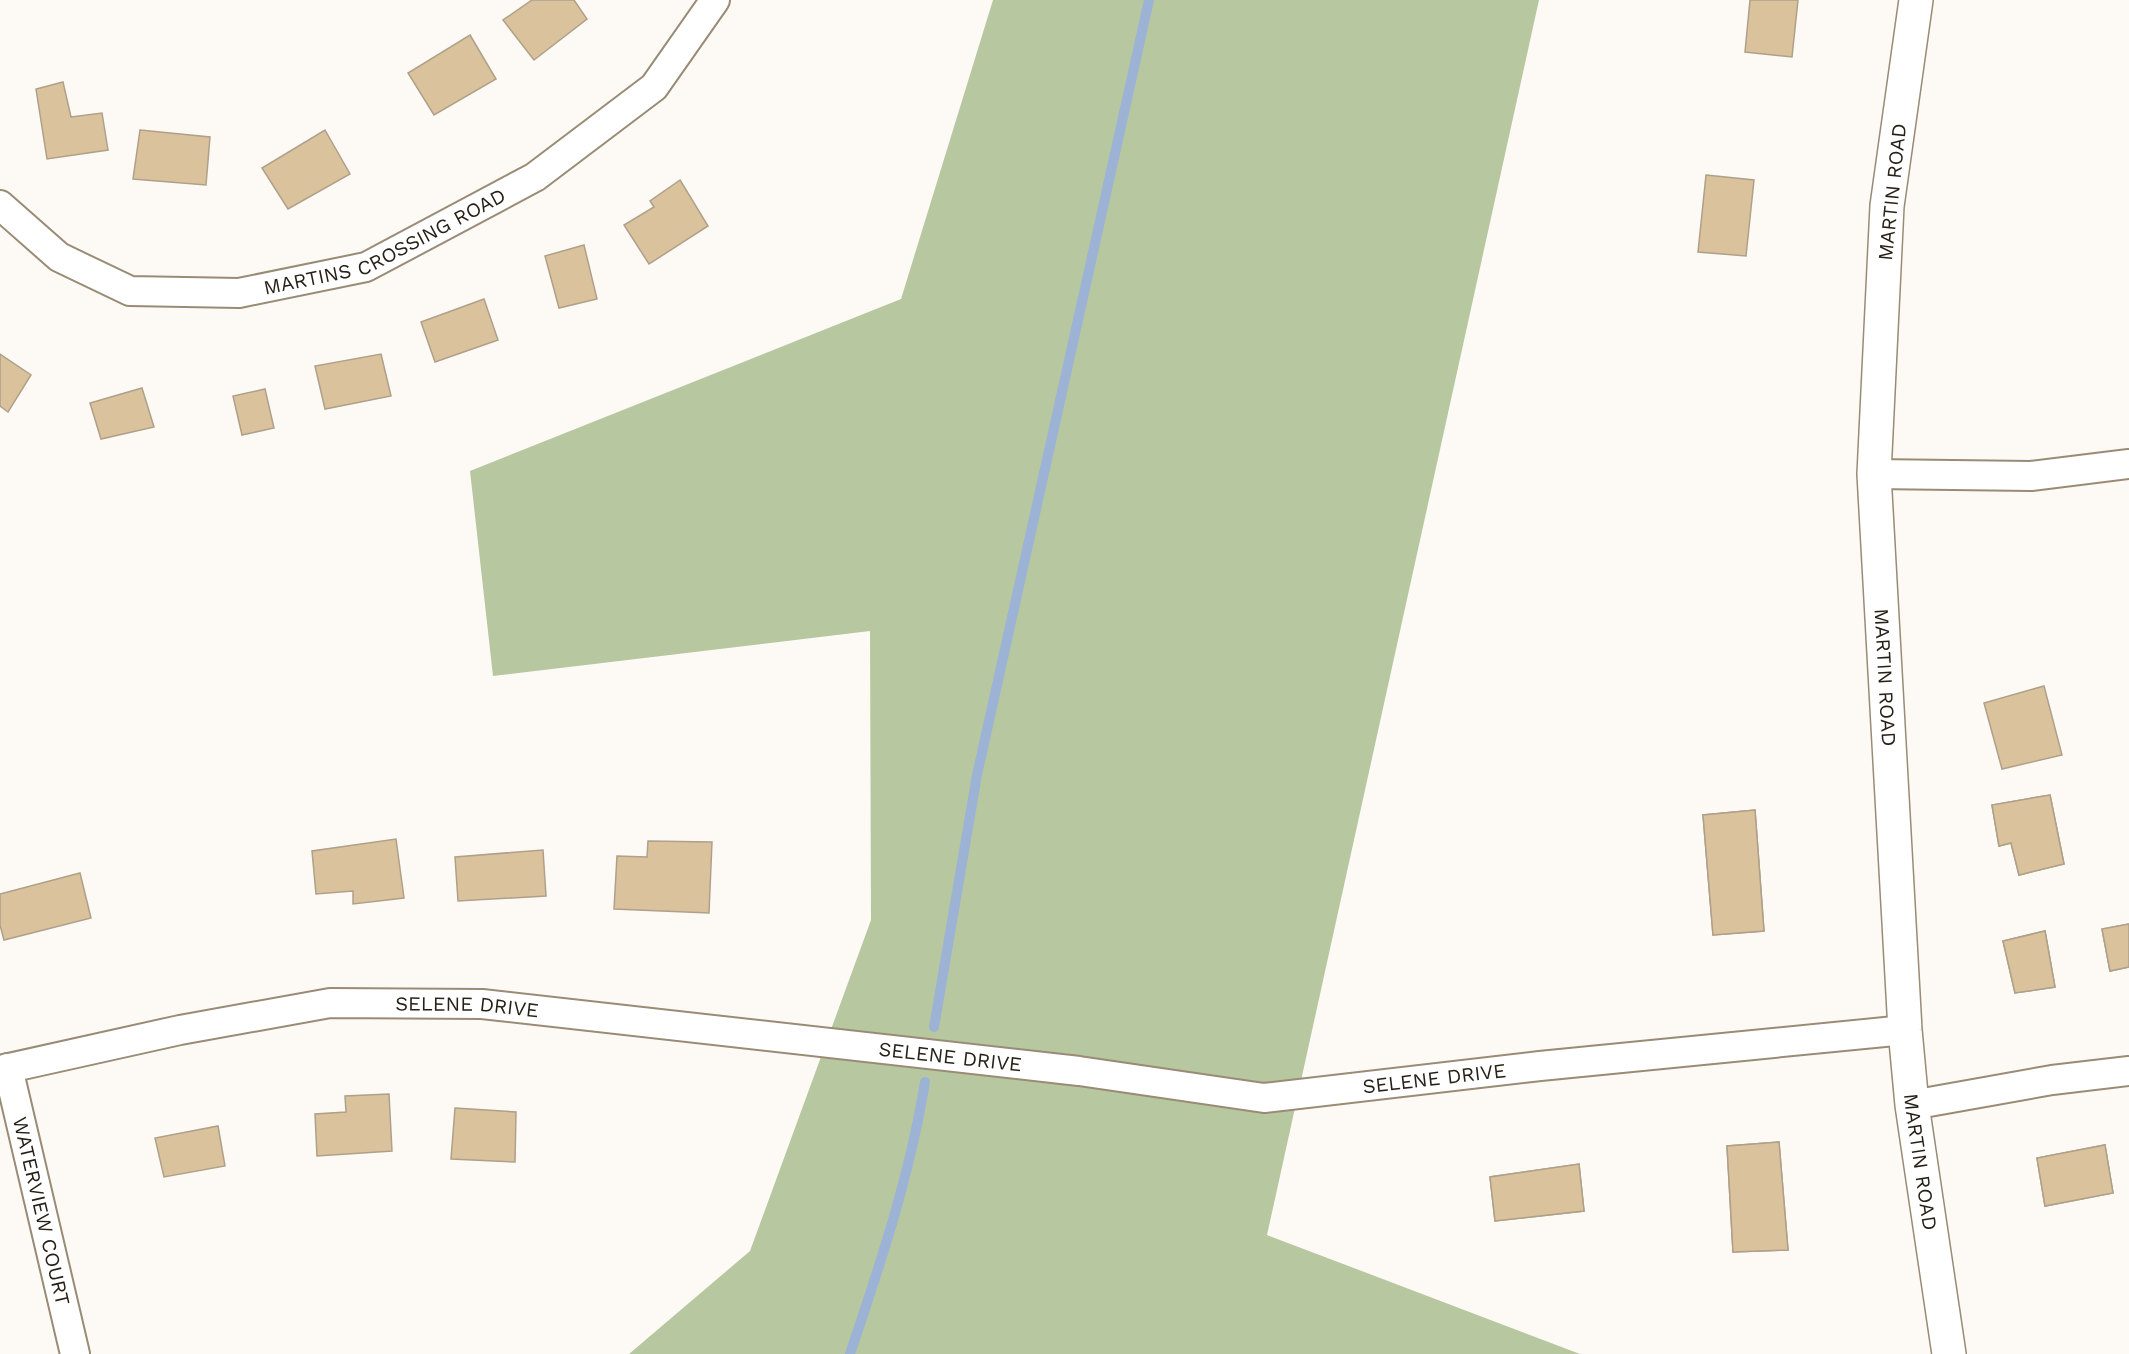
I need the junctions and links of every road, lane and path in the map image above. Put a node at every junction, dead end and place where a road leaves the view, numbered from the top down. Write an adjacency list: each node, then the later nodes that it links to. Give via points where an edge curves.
1 (715, 0): 3 (street, MARTINS CROSSING ROAD, via 654,87 535,177 366,267 239,293 130,291 59,257)
2 (1916, 0): 5 (street, MARTIN ROAD, via 1887,206)
3 (0, 205)
4 (2129, 464): 5 (street, via 2031,476)
5 (1874, 474): 6 (street, MARTIN ROAD)
6 (1905, 1030): 7 (street, SELENE DRIVE, via 1264,1098 1079,1071 482,1004 330,1003 180,1030); 9 (street, MARTIN ROAD)
7 (4, 1069): 10 (street, WATERVIEW COURT)
8 (2129, 1071): 9 (street, via 2052,1080)
9 (1912, 1105): 11 (street, MARTIN ROAD)
10 (75, 1354)
11 (1949, 1354)

